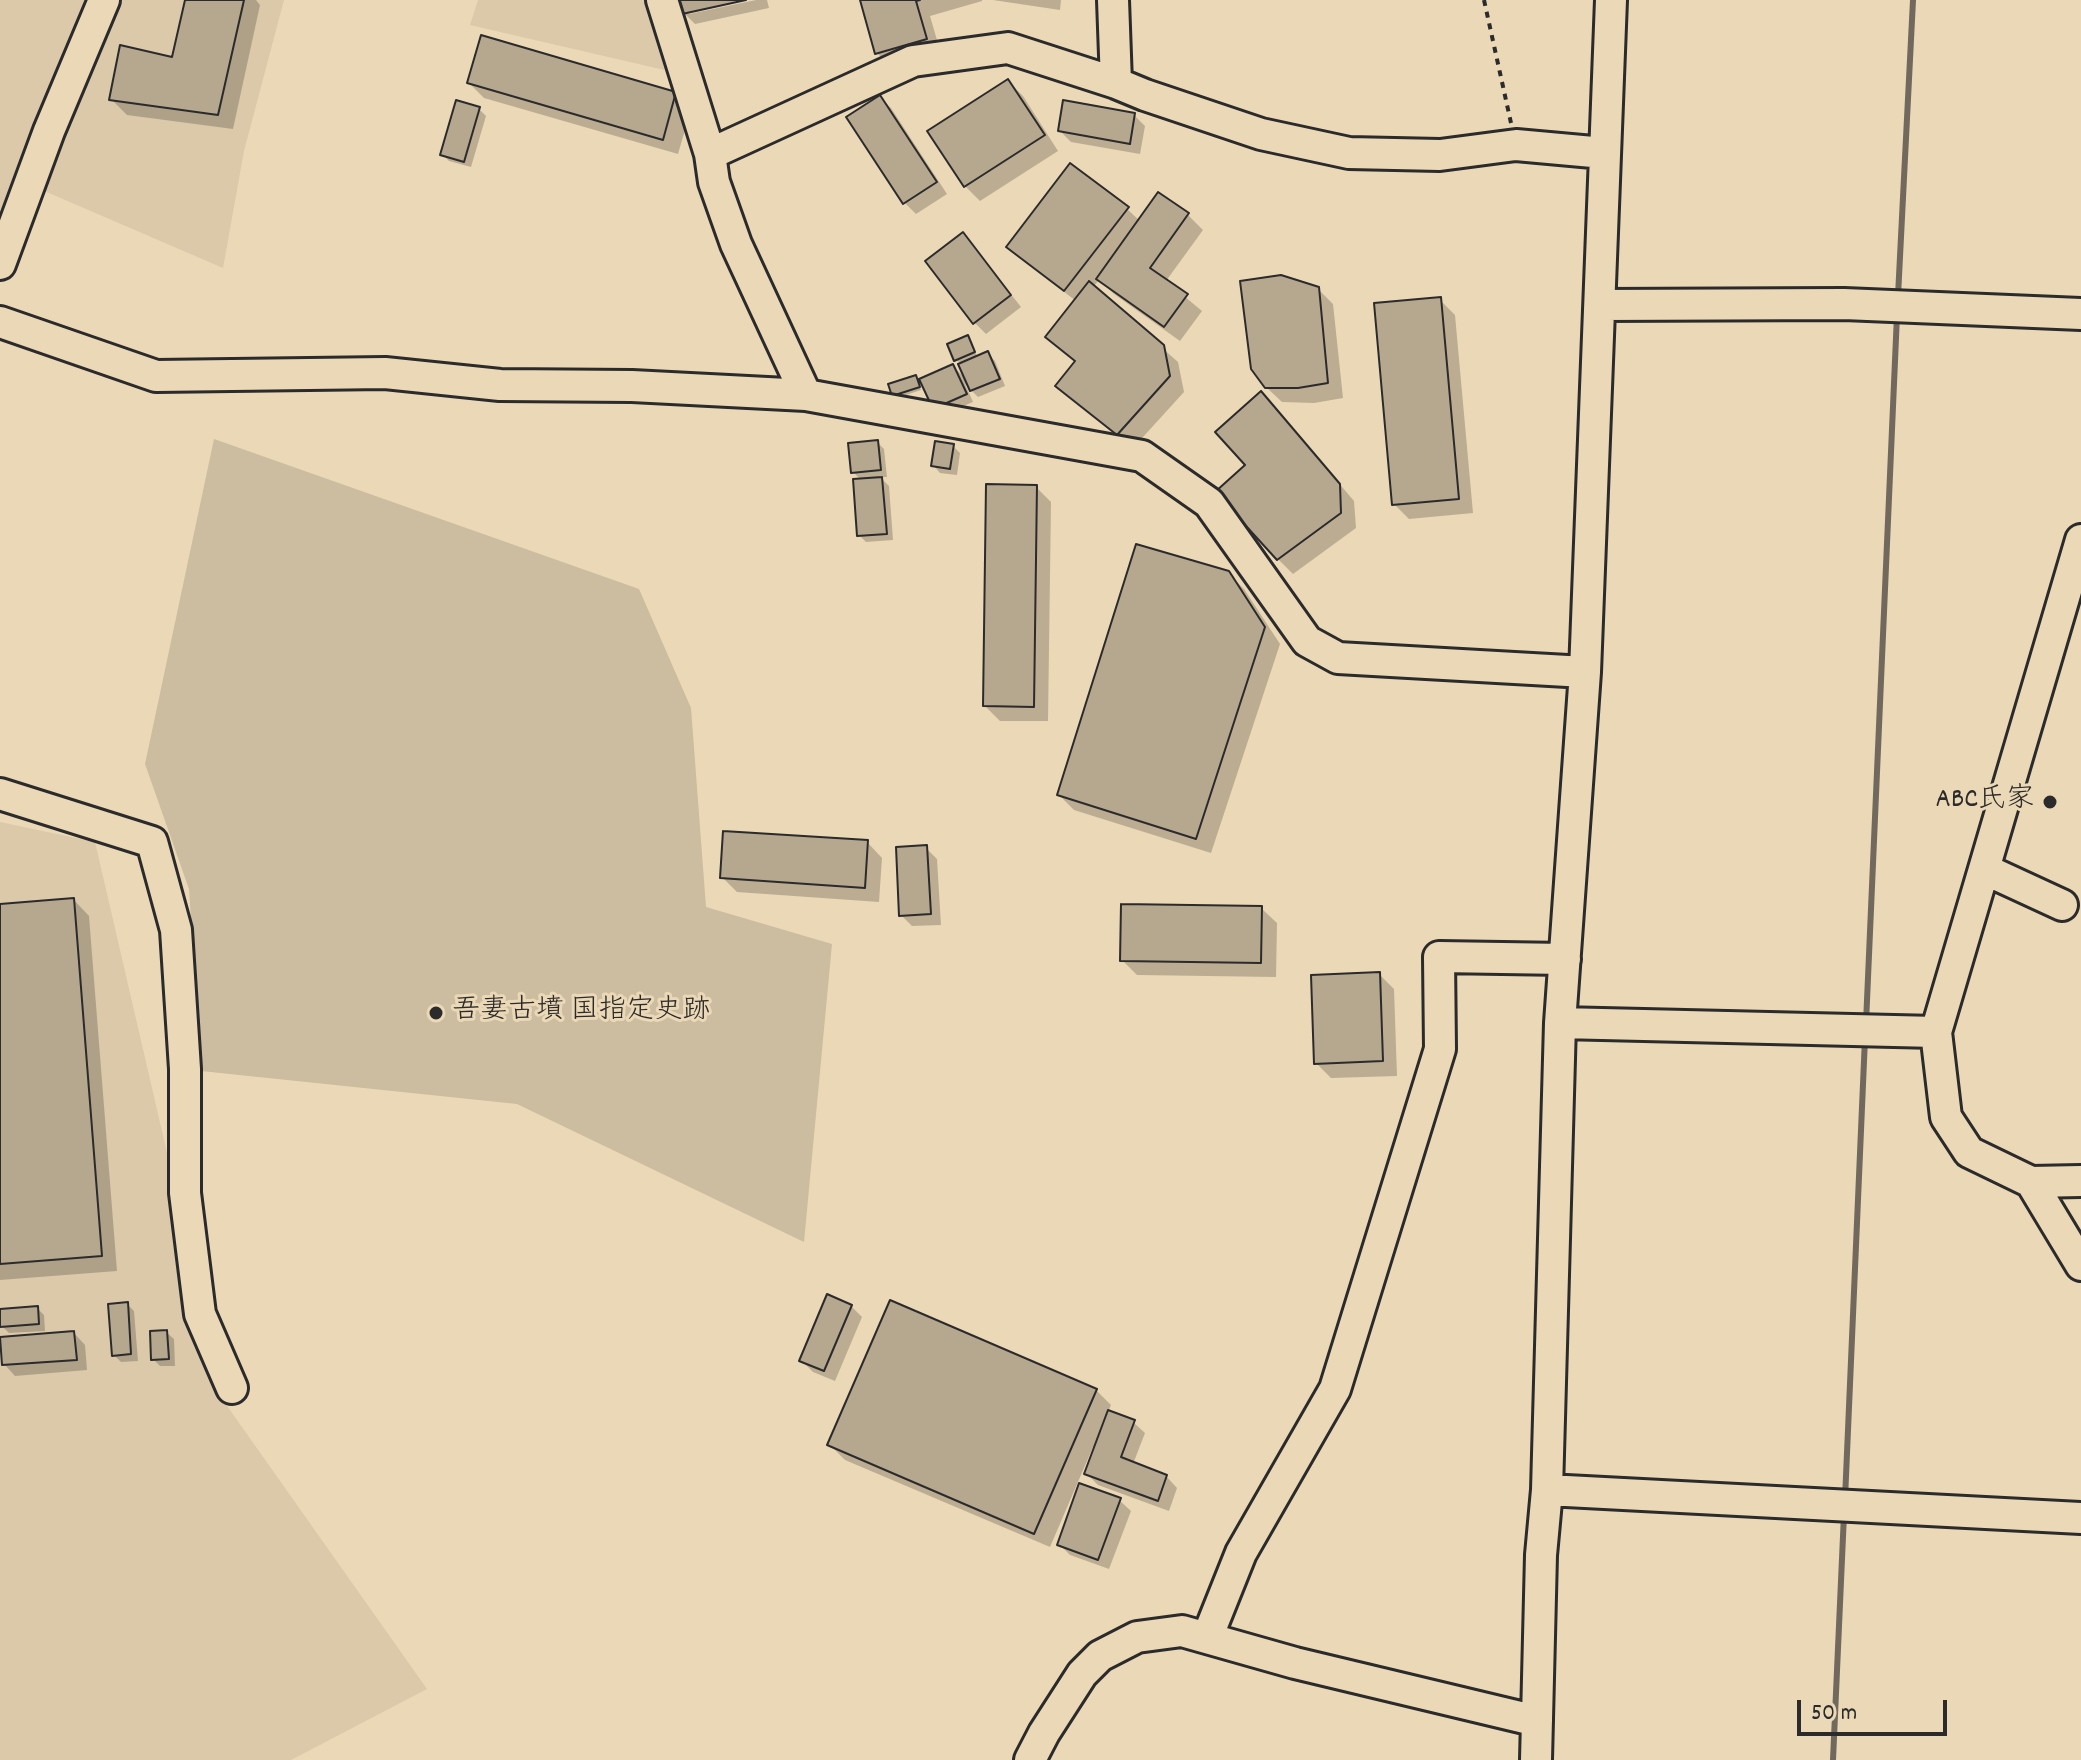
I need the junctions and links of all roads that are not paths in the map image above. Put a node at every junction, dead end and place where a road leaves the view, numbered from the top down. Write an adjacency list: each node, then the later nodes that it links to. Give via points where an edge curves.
1 (104, 0): 8 (street)
2 (662, 0): 7 (street)
3 (1113, 0): 5 (street)
4 (1611, 0): 6 (street)
5 (1116, 83): 6 (street, via 1261,134 1349,153 1440,155 1516,145); 7 (street, via 1008,48 913,61)
6 (1604, 153): 9 (street)
7 (710, 154): 12 (street, via 736,244)
8 (0, 264)
9 (1601, 305): 10 (street, via 1844,304); 14 (street)
10 (2081, 314)
11 (0, 322): 12 (street, via 156,376 385,373 500,385)
12 (806, 395): 14 (street, via 1142,456 1209,503 1307,641 1338,658)
13 (2081, 540): 16 (street)
14 (1585, 672): 18 (street)
15 (0, 794): 24 (street, via 152,842 176,930 185,1069 185,1193 200,1314)
16 (1984, 869): 17 (street); 20 (street)
17 (2062, 905)
18 (1565, 959): 19 (street); 27 (street, via 1439,957 1440,1049 1335,1389 1241,1553)
19 (1560, 1023): 20 (street); 25 (street)
20 (1936, 1032): 22 (street, via 1946,1117 1969,1152)
21 (2081, 1181): 22 (street)
22 (2031, 1182): 23 (street)
23 (2081, 1265)
24 (232, 1388)
25 (1547, 1490): 26 (street); 28 (street)
26 (2081, 1518)
27 (1207, 1638): 28 (street); 29 (street, via 1182,1631 1137,1637 1100,1656 1082,1674)
28 (1537, 1721): 30 (street)
29 (1030, 1760)
30 (1536, 1760)

